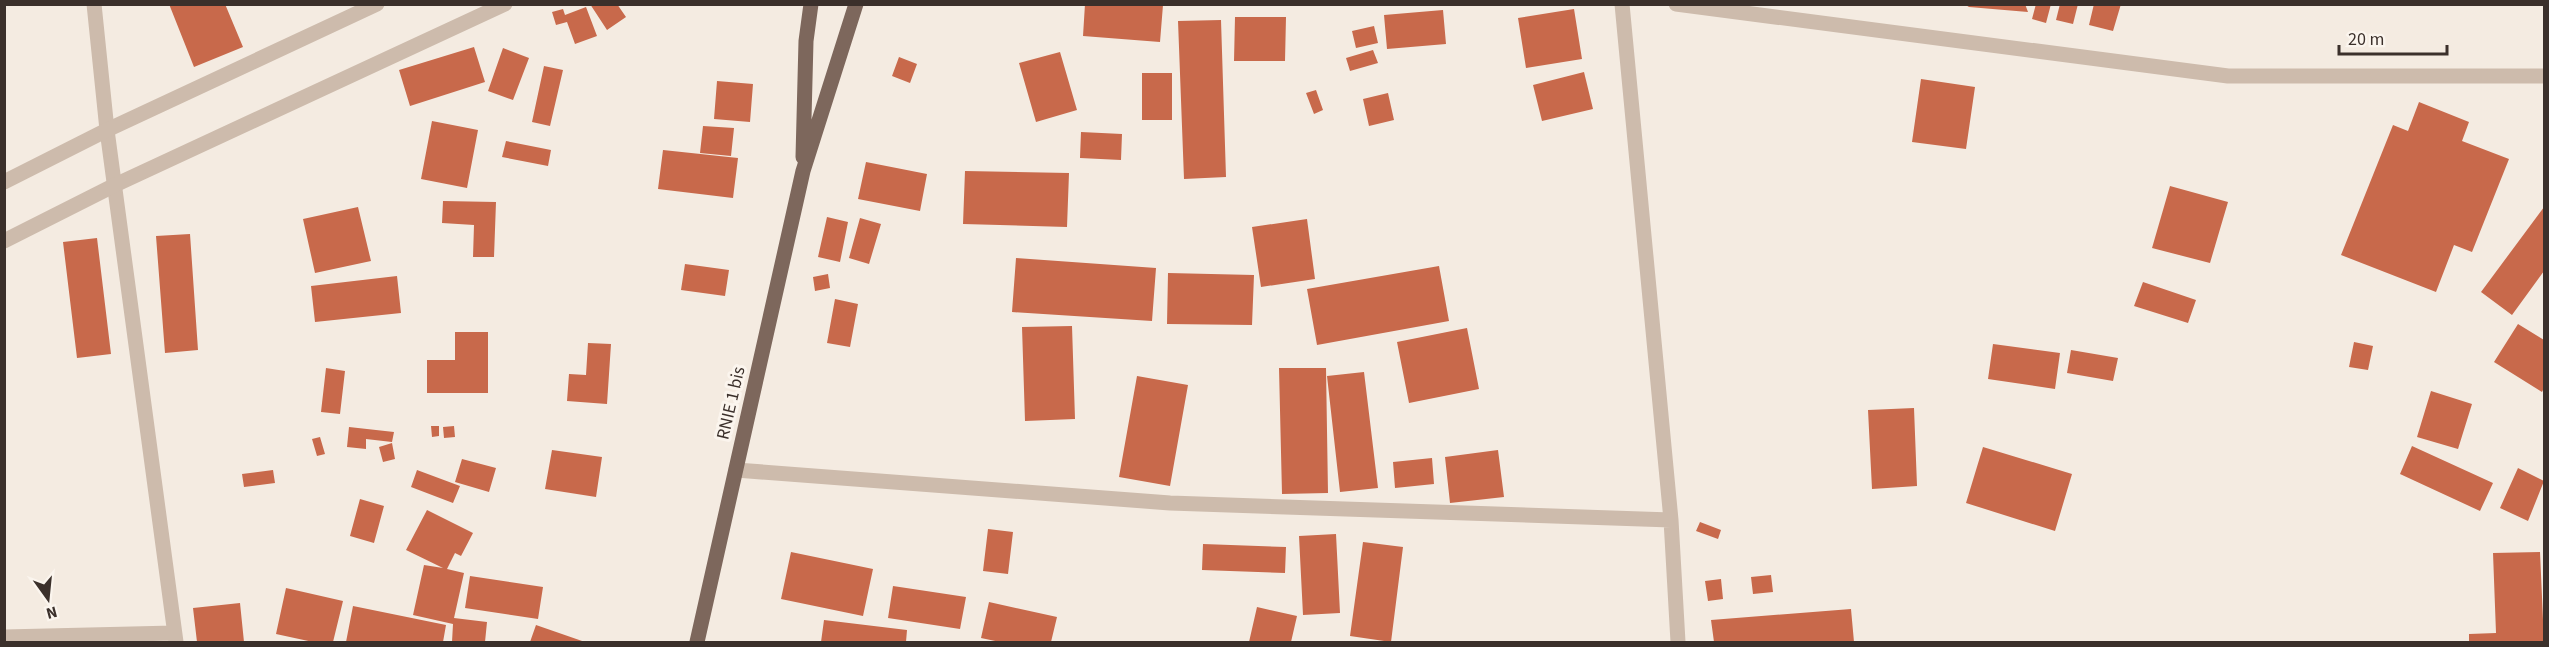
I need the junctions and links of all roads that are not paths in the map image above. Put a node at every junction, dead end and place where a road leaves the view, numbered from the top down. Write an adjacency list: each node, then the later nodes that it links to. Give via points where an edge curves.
1 (94, 4): 9 (street)
2 (377, 4): 9 (street)
3 (505, 4): 12 (street)
4 (811, 4): 10 (main road, via 806,40)
5 (856, 4): 10 (main road)
6 (1622, 4): 15 (street)
7 (1676, 4): 8 (street, via 2228,76)
8 (2544, 76)
9 (107, 130): 11 (street); 12 (street)
10 (803, 171): 14 (main road, RNIE 1 bis)
11 (4, 182)
12 (115, 185): 13 (street); 17 (street)
13 (4, 241)
14 (736, 470): 15 (street, via 1170,503); 18 (main road, RNIE 1 bis)
15 (1671, 520): 19 (street)
16 (4, 637): 17 (street)
17 (175, 638)
18 (697, 642)
19 (1678, 642)

